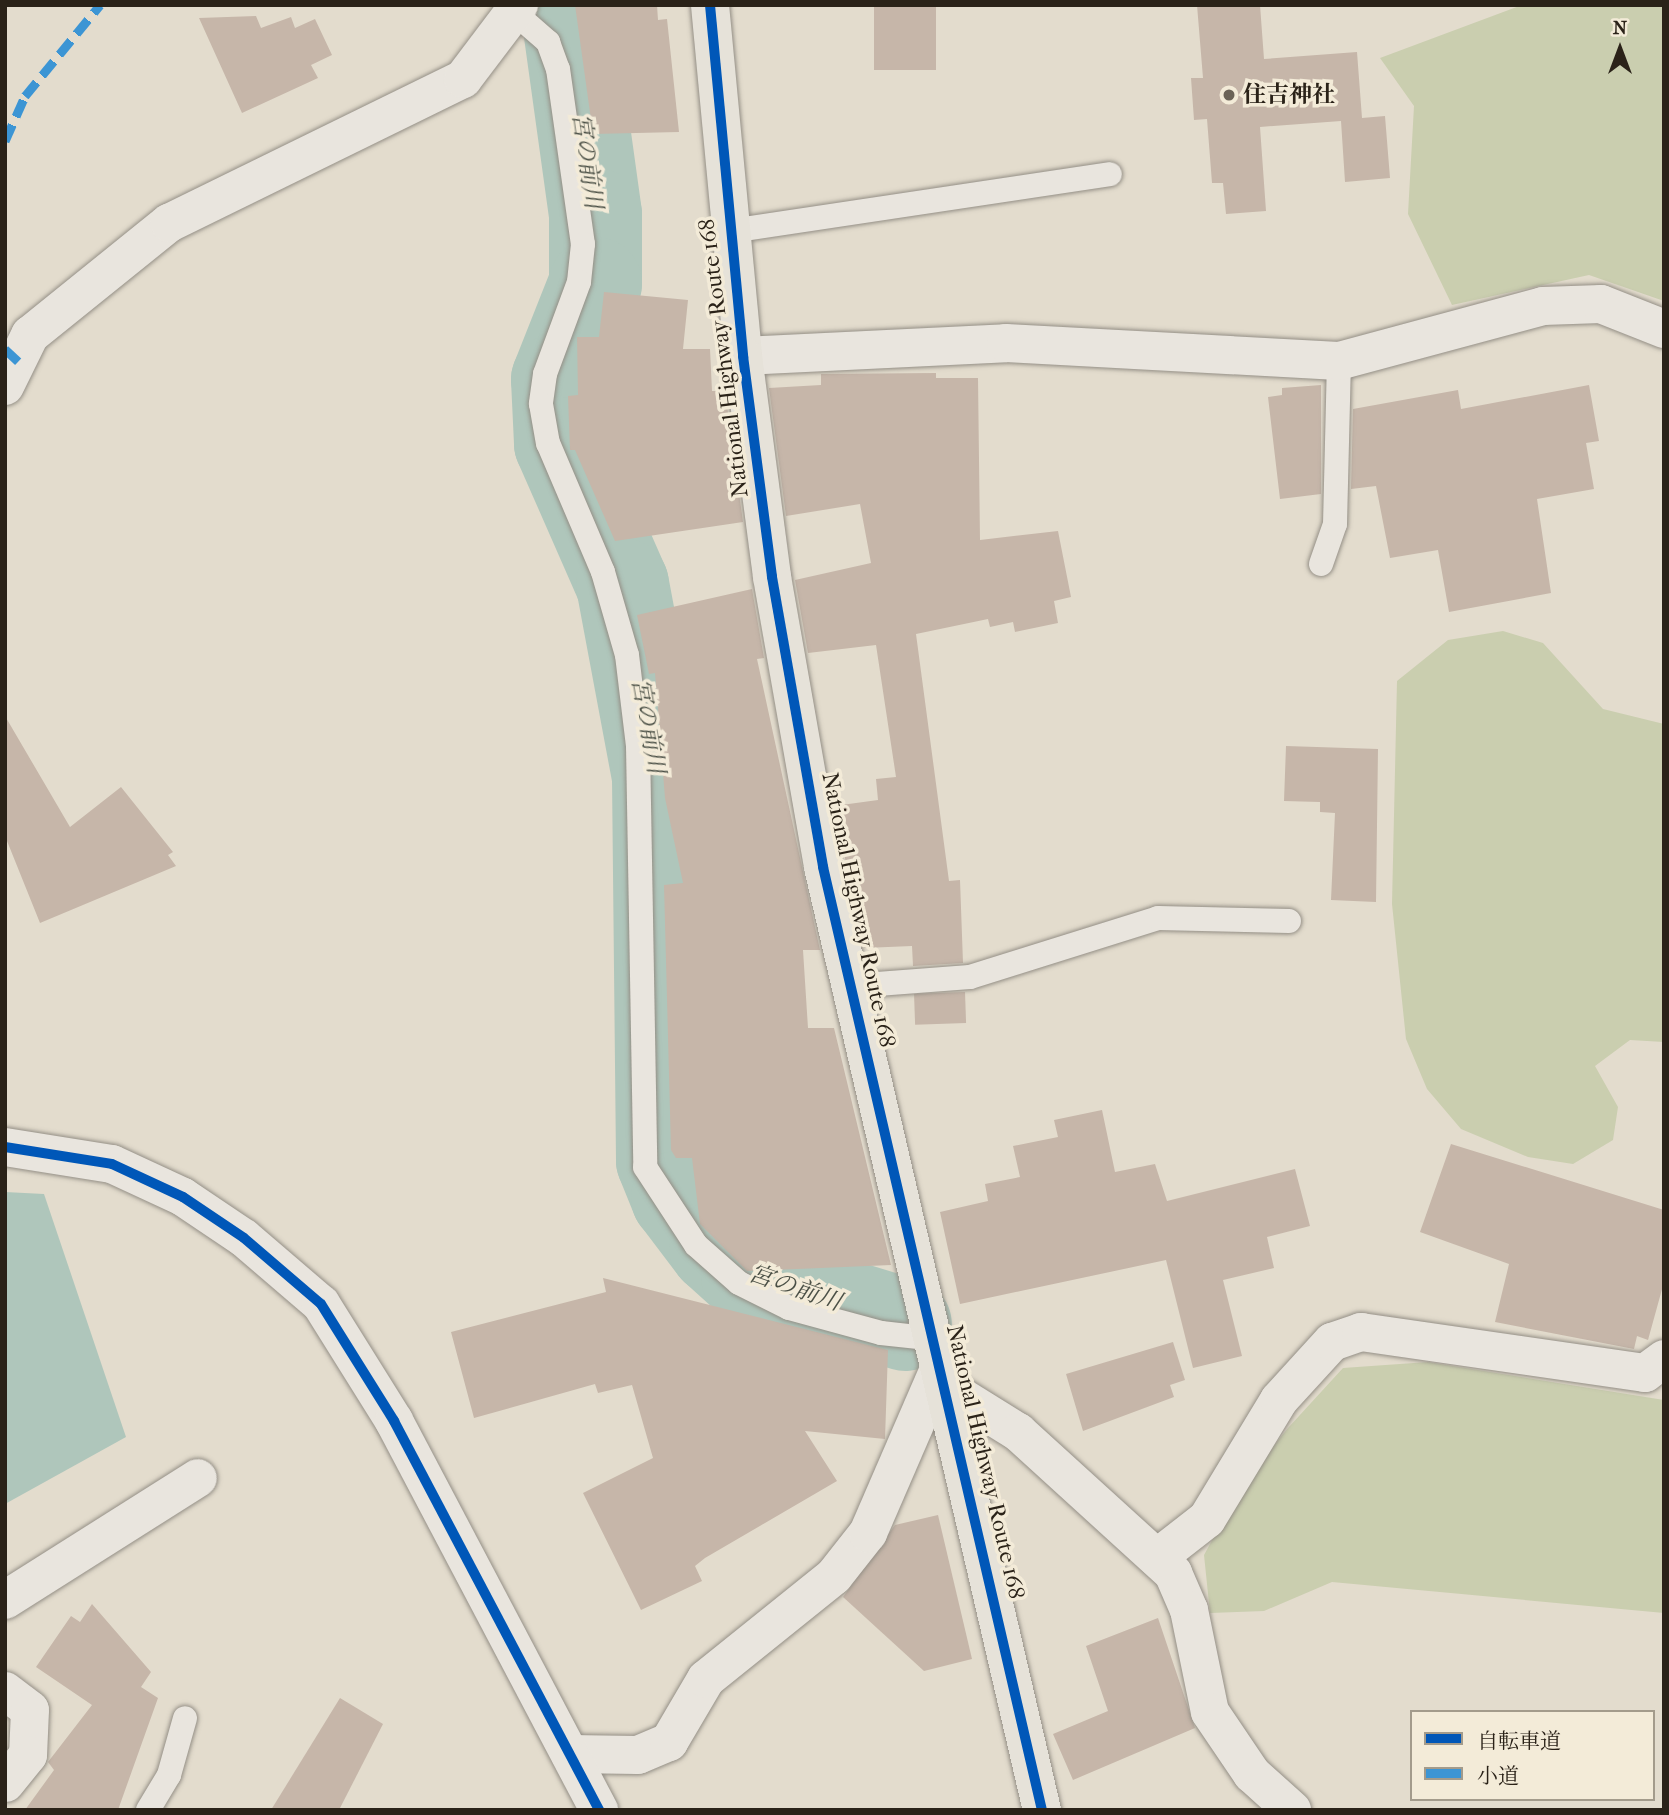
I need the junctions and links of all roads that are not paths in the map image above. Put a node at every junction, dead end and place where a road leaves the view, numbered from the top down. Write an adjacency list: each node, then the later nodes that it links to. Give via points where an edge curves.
1 (710, 5): 4 (highway, National Highway Route 168)
2 (517, 10): 8 (street, via 463,79 169,223 30,335); 14 (lane, via 548,42 558,69 583,244 579,282 545,374 541,404 548,443 603,572 626,655 638,746 645,1167 695,1245 739,1283 789,1308 881,1333)
3 (1110, 174): 4 (lane)
4 (730, 231): 6 (highway, National Highway Route 168)
5 (1664, 329): 7 (street, via 1601,304 1543,306)
6 (743, 356): 7 (street, via 1006,343); 11 (highway, National Highway Route 168, via 775,590 823,867)
7 (1339, 361): 9 (lane, via 1335,524)
8 (5, 386)
9 (1321, 564)
10 (1289, 921): 11 (lane, via 1158,918 971,977)
11 (851, 986): 14 (highway, National Highway Route 168)
12 (5, 1147): 20 (street, via 44,1148 112,1164 183,1197 244,1237 321,1304 394,1421)
13 (1664, 1359): 16 (street, via 1645,1373 1360,1332 1332,1342 1279,1400 1207,1519)
14 (941, 1364): 16 (street); 20 (street, via 868,1534 834,1576 706,1679 669,1742 638,1755); 24 (highway, National Highway Route 168)
15 (198, 1478): 17 (street)
16 (1157, 1558): 25 (street, via 1173,1573 1189,1610 1210,1712 1252,1774)
17 (5, 1600)
18 (5, 1691): 21 (street, via 30,1710 28,1755)
19 (185, 1718): 22 (lane, via 169,1775)
20 (570, 1754): 23 (street)
21 (5, 1783)
22 (148, 1810)
23 (599, 1810)
24 (1042, 1810)
25 (1292, 1810)

